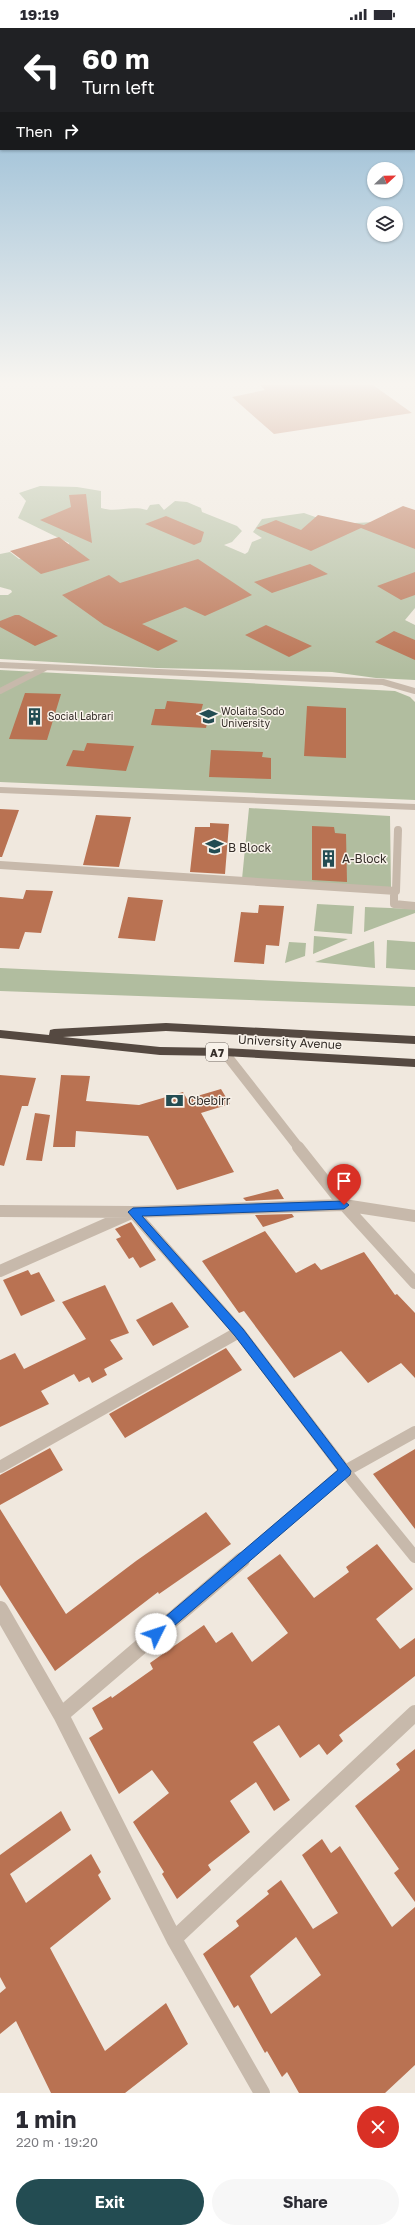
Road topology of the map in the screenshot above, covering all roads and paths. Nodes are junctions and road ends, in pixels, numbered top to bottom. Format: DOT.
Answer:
graph roads {
  1 [pos="0,665"];
  2 [pos="46,668"];
  3 [pos="0,691"];
  4 [pos="415,691"];
  5 [pos="0,790"];
  6 [pos="415,807"];
  7 [pos="398,830"];
  8 [pos="0,865"];
  9 [pos="394,891"];
  10 [pos="415,906"];
  11 [pos="0,1034"];
  12 [pos="20,1035"];
  13 [pos="415,1040"];
  14 [pos="224,1052"];
  15 [pos="415,1063"];
  16 [pos="344,1205"];
  17 [pos="0,1211"];
  18 [pos="133,1212"];
  19 [pos="415,1216"];
  20 [pos="0,1271"];
  21 [pos="415,1283"];
  22 [pos="239,1332"];
  23 [pos="415,1432"];
  24 [pos="0,1468"];
  25 [pos="346,1471"];
  26 [pos="415,1557"];
  27 [pos="0,1609"];
  28 [pos="415,1714"];
  29 [pos="61,1715"];
  30 [pos="174,1939"];
  31 [pos="262,2093"];
  1 -- 2 [label="lane"];
  2 -- 3 [label="lane"];
  2 -- 4 [label="lane"];
  5 -- 6 [label="lane"];
  7 -- 9 [label="lane"];
  8 -- 9 [label="lane"];
  9 -- 10 [label="lane"];
  11 -- 12 [label="highway, University Avenue / A7"];
  12 -- 13 [label="highway, University Avenue / A7"];
  12 -- 14 [label="highway, University Avenue / A7"];
  14 -- 15 [label="highway, University Avenue / A7"];
  14 -- 16 [label="street"];
  16 -- 18 [label="street"];
  16 -- 19 [label="street"];
  16 -- 21 [label="street"];
  17 -- 18 [label="street"];
  18 -- 20 [label="street"];
  18 -- 22 [label="street"];
  22 -- 24 [label="street"];
  22 -- 25 [label="street"];
  23 -- 25 [label="street"];
  25 -- 26 [label="street"];
  25 -- 29 [label="street"];
  27 -- 29 [label="street"];
  28 -- 30 [label="street"];
  29 -- 30 [label="street"];
  30 -- 31 [label="street"];
}
